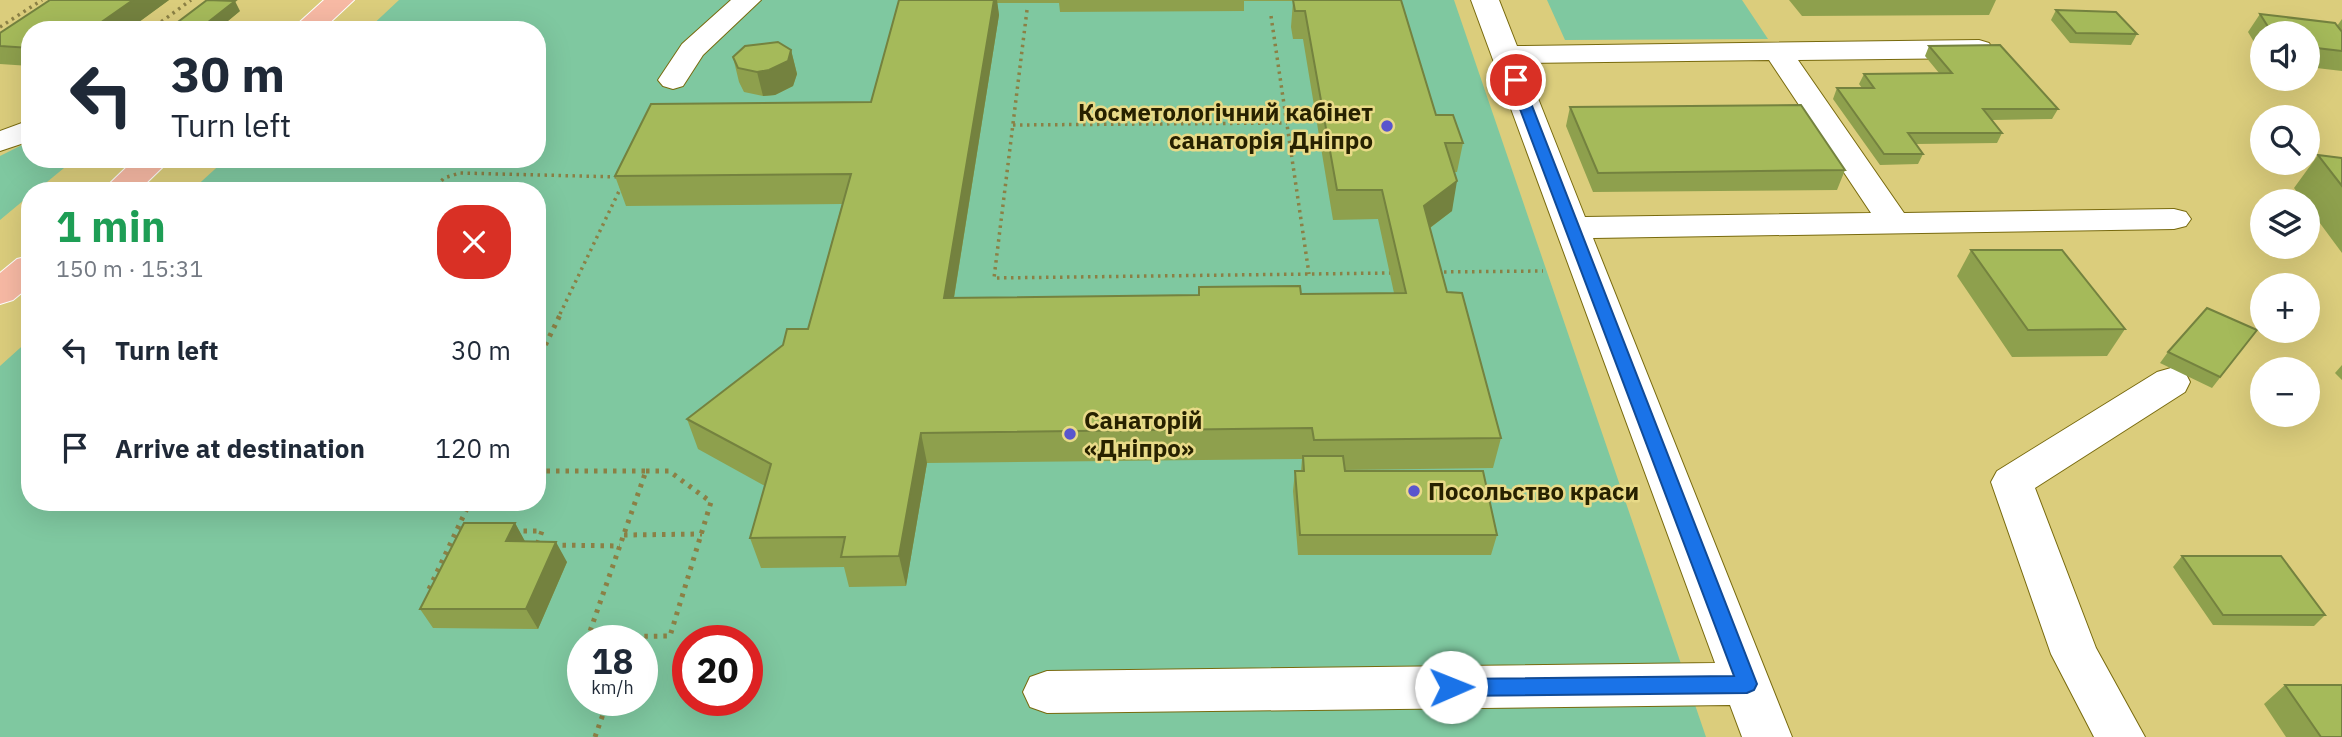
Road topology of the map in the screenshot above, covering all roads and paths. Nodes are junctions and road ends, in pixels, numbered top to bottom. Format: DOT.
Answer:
graph roads {
  1 [pos="42,0"];
  2 [pos="191,0"];
  3 [pos="340,0"];
  4 [pos="747,0"];
  5 [pos="1485,0"];
  6 [pos="1027,10"];
  7 [pos="1271,16"];
  8 [pos="162,21"];
  9 [pos="316,21"];
  10 [pos="0,27"];
  11 [pos="1979,49"];
  12 [pos="1777,51"];
  13 [pos="1506,55"];
  14 [pos="673,80"];
  15 [pos="1287,123"];
  16 [pos="1013,125"];
  17 [pos="21,133"];
  18 [pos="0,142"];
  19 [pos="145,168"];
  20 [pos="128,182"];
  21 [pos="438,182"];
  22 [pos="2174,219"];
  23 [pos="1895,223"];
  24 [pos="1573,228"];
  25 [pos="1589,271"];
  26 [pos="1429,272"];
  27 [pos="1390,273"];
  28 [pos="21,274"];
  29 [pos="1309,274"];
  30 [pos="0,292"];
  31 [pos="546,343"];
  32 [pos="2171,382"];
  33 [pos="546,471"];
  34 [pos="646,471"];
  35 [pos="466,511"];
  36 [pos="457,530"];
  37 [pos="469,530"];
  38 [pos="505,531"];
  39 [pos="702,534"];
  40 [pos="624,535"];
  41 [pos="620,546"];
  42 [pos="429,589"];
  43 [pos="592,625"];
  44 [pos="658,637"];
  45 [pos="1747,684"];
  46 [pos="1047,692"];
  47 [pos="603,716"];
  48 [pos="596,737"];
  49 [pos="1767,737"];
  50 [pos="2120,737"];
  1 -- 10 [label="path"];
  2 -- 8 [label="path"];
  3 -- 9 [label="main road"];
  4 -- 14 [label="lane"];
  5 -- 13 [label="lane"];
  6 -- 16 [label="path"];
  7 -- 15 [label="path"];
  11 -- 12 [label="lane"];
  12 -- 13 [label="lane"];
  12 -- 23 [label="lane"];
  13 -- 24 [label="lane"];
  15 -- 16 [label="path"];
  15 -- 29 [label="path"];
  16 -- 29 [label="path"];
  17 -- 18 [label="lane"];
  19 -- 20 [label="main road"];
  21 -- 31 [label="path"];
  22 -- 23 [label="lane"];
  23 -- 24 [label="lane"];
  24 -- 25 [label="lane"];
  25 -- 26 [label="path"];
  25 -- 45 [label="lane"];
  27 -- 29 [label="path"];
  28 -- 30 [label="main road"];
  32 -- 50 [label="lane"];
  33 -- 34 [label="path"];
  34 -- 39 [label="path"];
  34 -- 40 [label="path"];
  35 -- 36 [label="path"];
  36 -- 37 [label="path"];
  36 -- 42 [label="path"];
  38 -- 41 [label="path"];
  39 -- 40 [label="path"];
  39 -- 44 [label="path"];
  40 -- 41 [label="path"];
  41 -- 43 [label="path"];
  45 -- 46 [label="lane"];
  45 -- 49 [label="lane"];
  47 -- 48 [label="path"];
}
